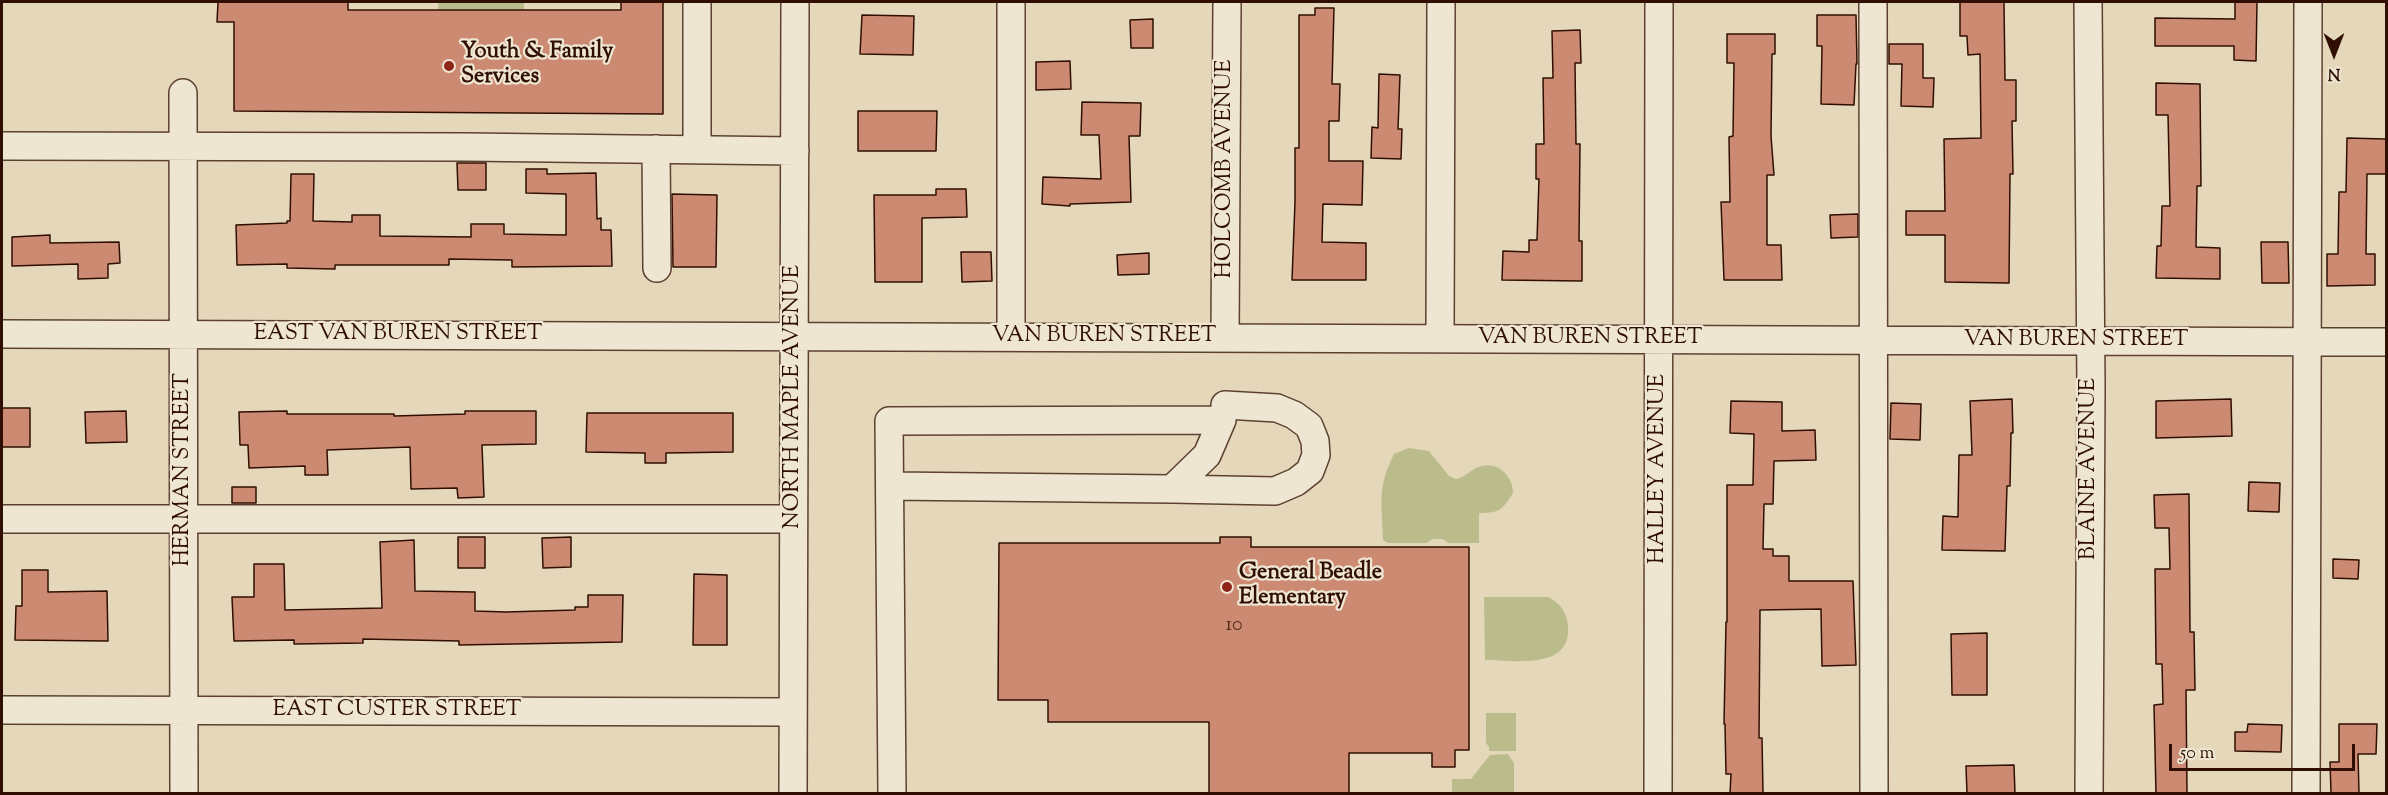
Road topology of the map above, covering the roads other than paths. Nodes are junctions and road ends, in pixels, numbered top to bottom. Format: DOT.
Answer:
graph roads {
  1 [pos="697,2"];
  2 [pos="795,2"];
  3 [pos="1011,2"];
  4 [pos="1227,2"];
  5 [pos="1442,2"];
  6 [pos="1659,2"];
  7 [pos="1873,2"];
  8 [pos="2088,2"];
  9 [pos="2308,2"];
  10 [pos="183,93"];
  11 [pos="2,146"];
  12 [pos="183,147"];
  13 [pos="656,148"];
  14 [pos="697,148"];
  15 [pos="795,151"];
  16 [pos="657,268"];
  17 [pos="2,334"];
  18 [pos="184,334"];
  19 [pos="794,337"];
  20 [pos="1011,337"];
  21 [pos="1225,337"];
  22 [pos="1440,338"];
  23 [pos="1659,340"];
  24 [pos="1872,341"];
  25 [pos="2091,341"];
  26 [pos="2307,342"];
  27 [pos="2386,342"];
  28 [pos="1223,412"];
  29 [pos="890,486"];
  30 [pos="1172,489"];
  31 [pos="2,519"];
  32 [pos="184,519"];
  33 [pos="793,519"];
  34 [pos="2,710"];
  35 [pos="184,710"];
  36 [pos="793,712"];
  37 [pos="184,794"];
  38 [pos="793,794"];
  39 [pos="892,794"];
  40 [pos="1658,794"];
  41 [pos="1874,794"];
  42 [pos="2089,794"];
  43 [pos="2306,794"];
  1 -- 14 [label="street"];
  2 -- 15 [label="street, NORTH MAPLE AVENUE"];
  3 -- 20 [label="street"];
  4 -- 21 [label="street, HOLCOMB AVENUE"];
  5 -- 22 [label="street"];
  6 -- 23 [label="street, HALLEY AVENUE"];
  7 -- 24 [label="street"];
  8 -- 25 [label="street, BLAINE AVENUE"];
  9 -- 26 [label="street"];
  10 -- 12 [label="street, HERMAN STREET"];
  11 -- 12 [label="street"];
  12 -- 13 [label="street"];
  12 -- 18 [label="street, HERMAN STREET"];
  13 -- 14 [label="street"];
  13 -- 16 [label="street"];
  14 -- 15 [label="street"];
  15 -- 19 [label="street, NORTH MAPLE AVENUE"];
  17 -- 18 [label="street, EAST VAN BUREN STREET"];
  18 -- 19 [label="street, EAST VAN BUREN STREET"];
  18 -- 32 [label="street, HERMAN STREET"];
  19 -- 20 [label="street, VAN BUREN STREET"];
  19 -- 33 [label="street, NORTH MAPLE AVENUE"];
  20 -- 21 [label="street, VAN BUREN STREET"];
  21 -- 22 [label="street, VAN BUREN STREET"];
  22 -- 23 [label="street, VAN BUREN STREET"];
  23 -- 24 [label="street, VAN BUREN STREET"];
  23 -- 40 [label="street, HALLEY AVENUE"];
  24 -- 25 [label="street, VAN BUREN STREET"];
  24 -- 41 [label="street"];
  25 -- 26 [label="street, VAN BUREN STREET"];
  25 -- 42 [label="street, BLAINE AVENUE"];
  26 -- 27 [label="street, VAN BUREN STREET"];
  26 -- 43 [label="street"];
  28 -- 29 [label="street"];
  28 -- 30 [label="street"];
  28 -- 30 [label="street"];
  29 -- 30 [label="street"];
  29 -- 39 [label="street"];
  31 -- 32 [label="street"];
  32 -- 33 [label="street"];
  32 -- 35 [label="street, HERMAN STREET"];
  33 -- 36 [label="street, NORTH MAPLE AVENUE"];
  34 -- 35 [label="street, EAST CUSTER STREET"];
  35 -- 36 [label="street, EAST CUSTER STREET"];
  35 -- 37 [label="street, HERMAN STREET"];
  36 -- 38 [label="street, NORTH MAPLE AVENUE"];
}
